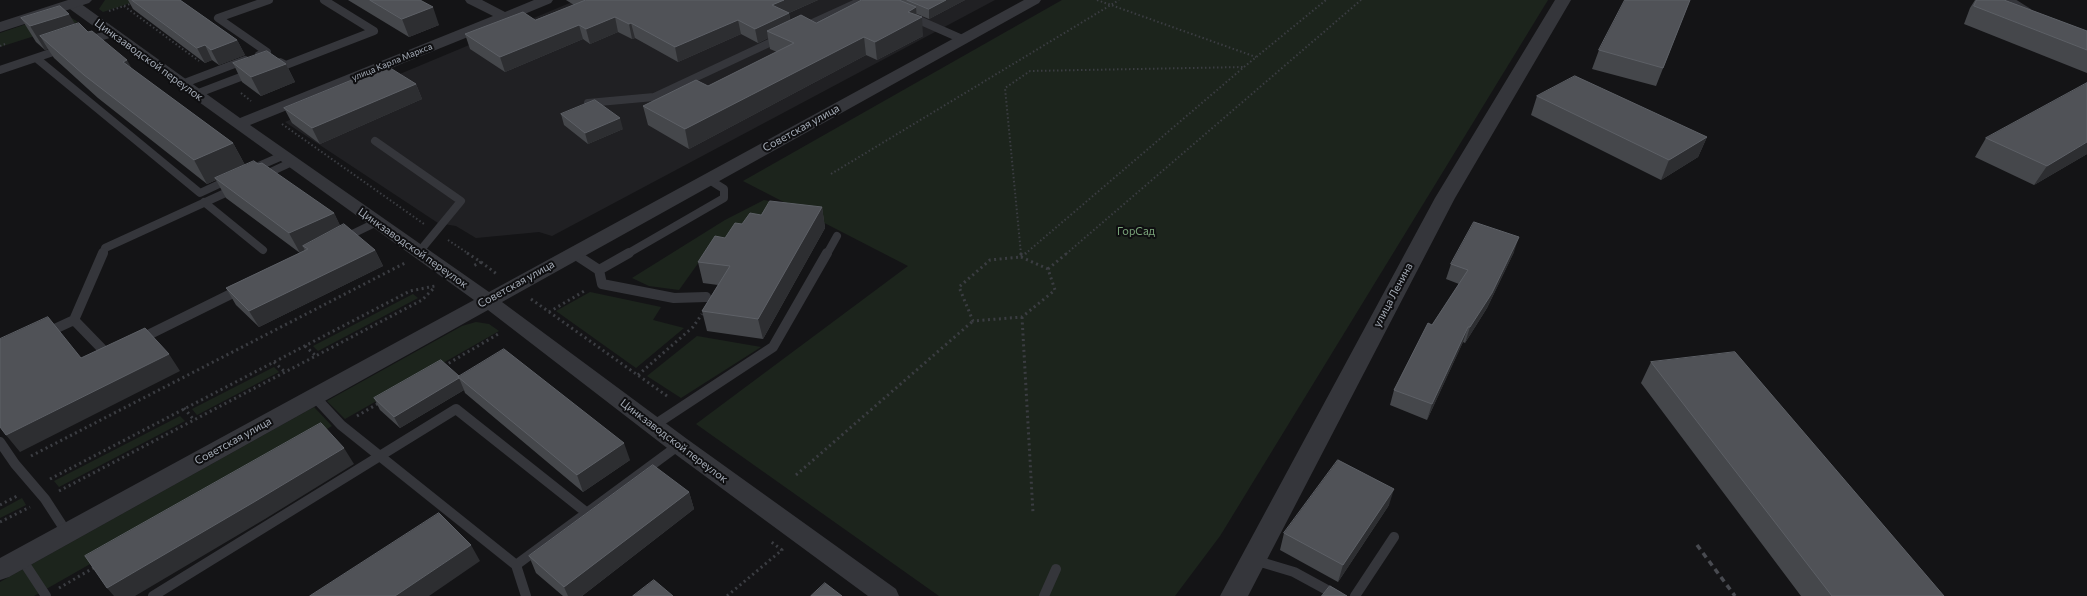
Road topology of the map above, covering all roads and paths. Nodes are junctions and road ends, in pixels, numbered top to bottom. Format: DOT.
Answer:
graph roads {
  1 [pos="269,0"];
  2 [pos="324,0"];
  3 [pos="472,0"];
  4 [pos="546,0"];
  5 [pos="863,0"];
  6 [pos="1034,0"];
  7 [pos="1097,0"];
  8 [pos="1119,0"];
  9 [pos="1326,0"];
  10 [pos="1361,0"];
  11 [pos="1563,0"];
  12 [pos="2009,0"];
  13 [pos="78,2"];
  14 [pos="1111,5"];
  15 [pos="124,6"];
  16 [pos="907,15"];
  17 [pos="2035,16"];
  18 [pos="505,17"];
  19 [pos="0,27"];
  20 [pos="798,30"];
  21 [pos="113,33"];
  22 [pos="790,33"];
  23 [pos="962,39"];
  24 [pos="1257,57"];
  25 [pos="36,58"];
  26 [pos="1244,67"];
  27 [pos="0,70"];
  28 [pos="213,72"];
  29 [pos="227,82"];
  30 [pos="189,89"];
  31 [pos="588,103"];
  32 [pos="266,113"];
  33 [pos="238,124"];
  34 [pos="375,141"];
  35 [pos="287,159"];
  36 [pos="831,174"];
  37 [pos="708,179"];
  38 [pos="204,202"];
  39 [pos="377,222"];
  40 [pos="436,232"];
  41 [pos="837,236"];
  42 [pos="332,244"];
  43 [pos="263,250"];
  44 [pos="573,253"];
  45 [pos="1021,257"];
  46 [pos="415,260"];
  47 [pos="481,262"];
  48 [pos="1048,269"];
  49 [pos="599,270"];
  50 [pos="454,276"];
  51 [pos="430,282"];
  52 [pos="248,286"];
  53 [pos="436,286"];
  54 [pos="512,286"];
  55 [pos="706,297"];
  56 [pos="487,300"];
  57 [pos="701,315"];
  58 [pos="1022,318"];
  59 [pos="74,320"];
  60 [pos="973,321"];
  61 [pos="518,323"];
  62 [pos="34,339"];
  63 [pos="129,344"];
  64 [pos="305,346"];
  65 [pos="115,351"];
  66 [pos="316,356"];
  67 [pos="274,362"];
  68 [pos="437,370"];
  69 [pos="285,372"];
  70 [pos="638,375"];
  71 [pos="314,396"];
  72 [pos="382,402"];
  73 [pos="682,407"];
  74 [pos="184,408"];
  75 [pos="194,420"];
  76 [pos="341,426"];
  77 [pos="653,426"];
  78 [pos="679,445"];
  79 [pos="2,448"];
  80 [pos="380,457"];
  81 [pos="15,464"];
  82 [pos="796,475"];
  83 [pos="35,487"];
  84 [pos="45,499"];
  85 [pos="0,505"];
  86 [pos="586,513"];
  87 [pos="1033,513"];
  88 [pos="0,522"];
  89 [pos="67,533"];
  90 [pos="1394,536"];
  91 [pos="21,558"];
  92 [pos="1253,560"];
  93 [pos="100,564"];
  94 [pos="516,565"];
  95 [pos="0,570"];
  96 [pos="1056,570"];
  97 [pos="49,594"];
  98 [pos="153,596"];
  99 [pos="526,596"];
  100 [pos="887,596"];
  101 [pos="1044,596"];
  102 [pos="1234,596"];
  103 [pos="1338,596"];
  104 [pos="1355,596"];
  1 -- 28 [label="lane"];
  2 -- 29 [label="lane"];
  3 -- 18 [label="street"];
  4 -- 18 [label="street, улица Карла Маркса"];
  5 -- 20 [label="lane"];
  6 -- 23 [label="street, Советская улица"];
  7 -- 14 [label="path"];
  8 -- 14 [label="path"];
  9 -- 24 [label="path"];
  10 -- 48 [label="path"];
  11 -- 92 [label="street, улица Ленина"];
  12 -- 17 [label="lane"];
  13 -- 19 [label="street"];
  13 -- 21 [label="street, Цинкзаводской переулок"];
  14 -- 24 [label="path"];
  14 -- 36 [label="path"];
  15 -- 28 [label="path"];
  16 -- 23 [label="lane"];
  18 -- 32 [label="street, улица Карла Маркса"];
  21 -- 25 [label="lane"];
  21 -- 30 [label="street, Цинкзаводской переулок"];
  22 -- 31 [label="lane"];
  23 -- 37 [label="street, Советская улица"];
  24 -- 26 [label="path"];
  25 -- 27 [label="lane"];
  25 -- 35 [label="lane"];
  26 -- 45 [label="path"];
  26 -- 45 [label="path"];
  28 -- 30 [label="lane"];
  29 -- 30 [label="lane"];
  29 -- 32 [label="path"];
  30 -- 33 [label="street, Цинкзаводской переулок"];
  32 -- 33 [label="street, улица Карла Маркса"];
  32 -- 40 [label="path"];
  33 -- 35 [label="street, Цинкзаводской переулок"];
  34 -- 40 [label="lane"];
  35 -- 38 [label="lane"];
  35 -- 39 [label="street, Цинкзаводской переулок"];
  37 -- 44 [label="street, Советская улица"];
  37 -- 49 [label="lane"];
  38 -- 43 [label="lane"];
  38 -- 59 [label="lane"];
  39 -- 42 [label="lane"];
  39 -- 46 [label="street, Цинкзаводской переулок"];
  40 -- 46 [label="lane"];
  40 -- 47 [label="path"];
  41 -- 73 [label="lane"];
  44 -- 49 [label="lane"];
  44 -- 54 [label="street, Советская улица"];
  45 -- 48 [label="path"];
  45 -- 60 [label="path"];
  46 -- 50 [label="street, Цинкзаводской переулок"];
  46 -- 81 [label="path"];
  47 -- 50 [label="path"];
  47 -- 54 [label="path"];
  48 -- 58 [label="path"];
  49 -- 55 [label="lane"];
  50 -- 56 [label="street, Цинкзаводской переулок"];
  51 -- 53 [label="path"];
  52 -- 63 [label="lane"];
  53 -- 64 [label="path"];
  53 -- 66 [label="path"];
  54 -- 56 [label="street, Советская улица"];
  54 -- 70 [label="path"];
  56 -- 61 [label="street, Цинкзаводской переулок"];
  56 -- 71 [label="street, Советская улица"];
  57 -- 70 [label="path"];
  58 -- 60 [label="path"];
  58 -- 87 [label="path"];
  59 -- 62 [label="lane"];
  59 -- 65 [label="lane"];
  60 -- 82 [label="path"];
  61 -- 68 [label="path"];
  61 -- 77 [label="street, Цинкзаводской переулок"];
  64 -- 66 [label="path"];
  64 -- 67 [label="path"];
  66 -- 69 [label="path"];
  67 -- 69 [label="path"];
  67 -- 74 [label="path"];
  69 -- 75 [label="path"];
  70 -- 73 [label="path"];
  71 -- 76 [label="lane"];
  71 -- 89 [label="street, Советская улица"];
  72 -- 76 [label="path"];
  73 -- 77 [label="lane"];
  74 -- 75 [label="path"];
  74 -- 83 [label="path"];
  75 -- 84 [label="path"];
  76 -- 80 [label="lane"];
  77 -- 78 [label="street, Цинкзаводской переулок"];
  78 -- 86 [label="lane"];
  78 -- 100 [label="street, Цинкзаводской переулок"];
  79 -- 81 [label="lane"];
  80 -- 86 [label="lane"];
  80 -- 94 [label="lane"];
  80 -- 98 [label="lane"];
  81 -- 83 [label="lane"];
  83 -- 84 [label="lane"];
  83 -- 85 [label="path"];
  84 -- 88 [label="path"];
  84 -- 89 [label="lane"];
  86 -- 94 [label="lane"];
  89 -- 91 [label="street, Советская улица"];
  90 -- 104 [label="lane"];
  91 -- 95 [label="street, Советская улица"];
  91 -- 97 [label="lane"];
  92 -- 102 [label="street, улица Ленина"];
  92 -- 103 [label="lane"];
  93 -- 97 [label="path"];
  94 -- 99 [label="lane"];
  96 -- 101 [label="lane"];
}
